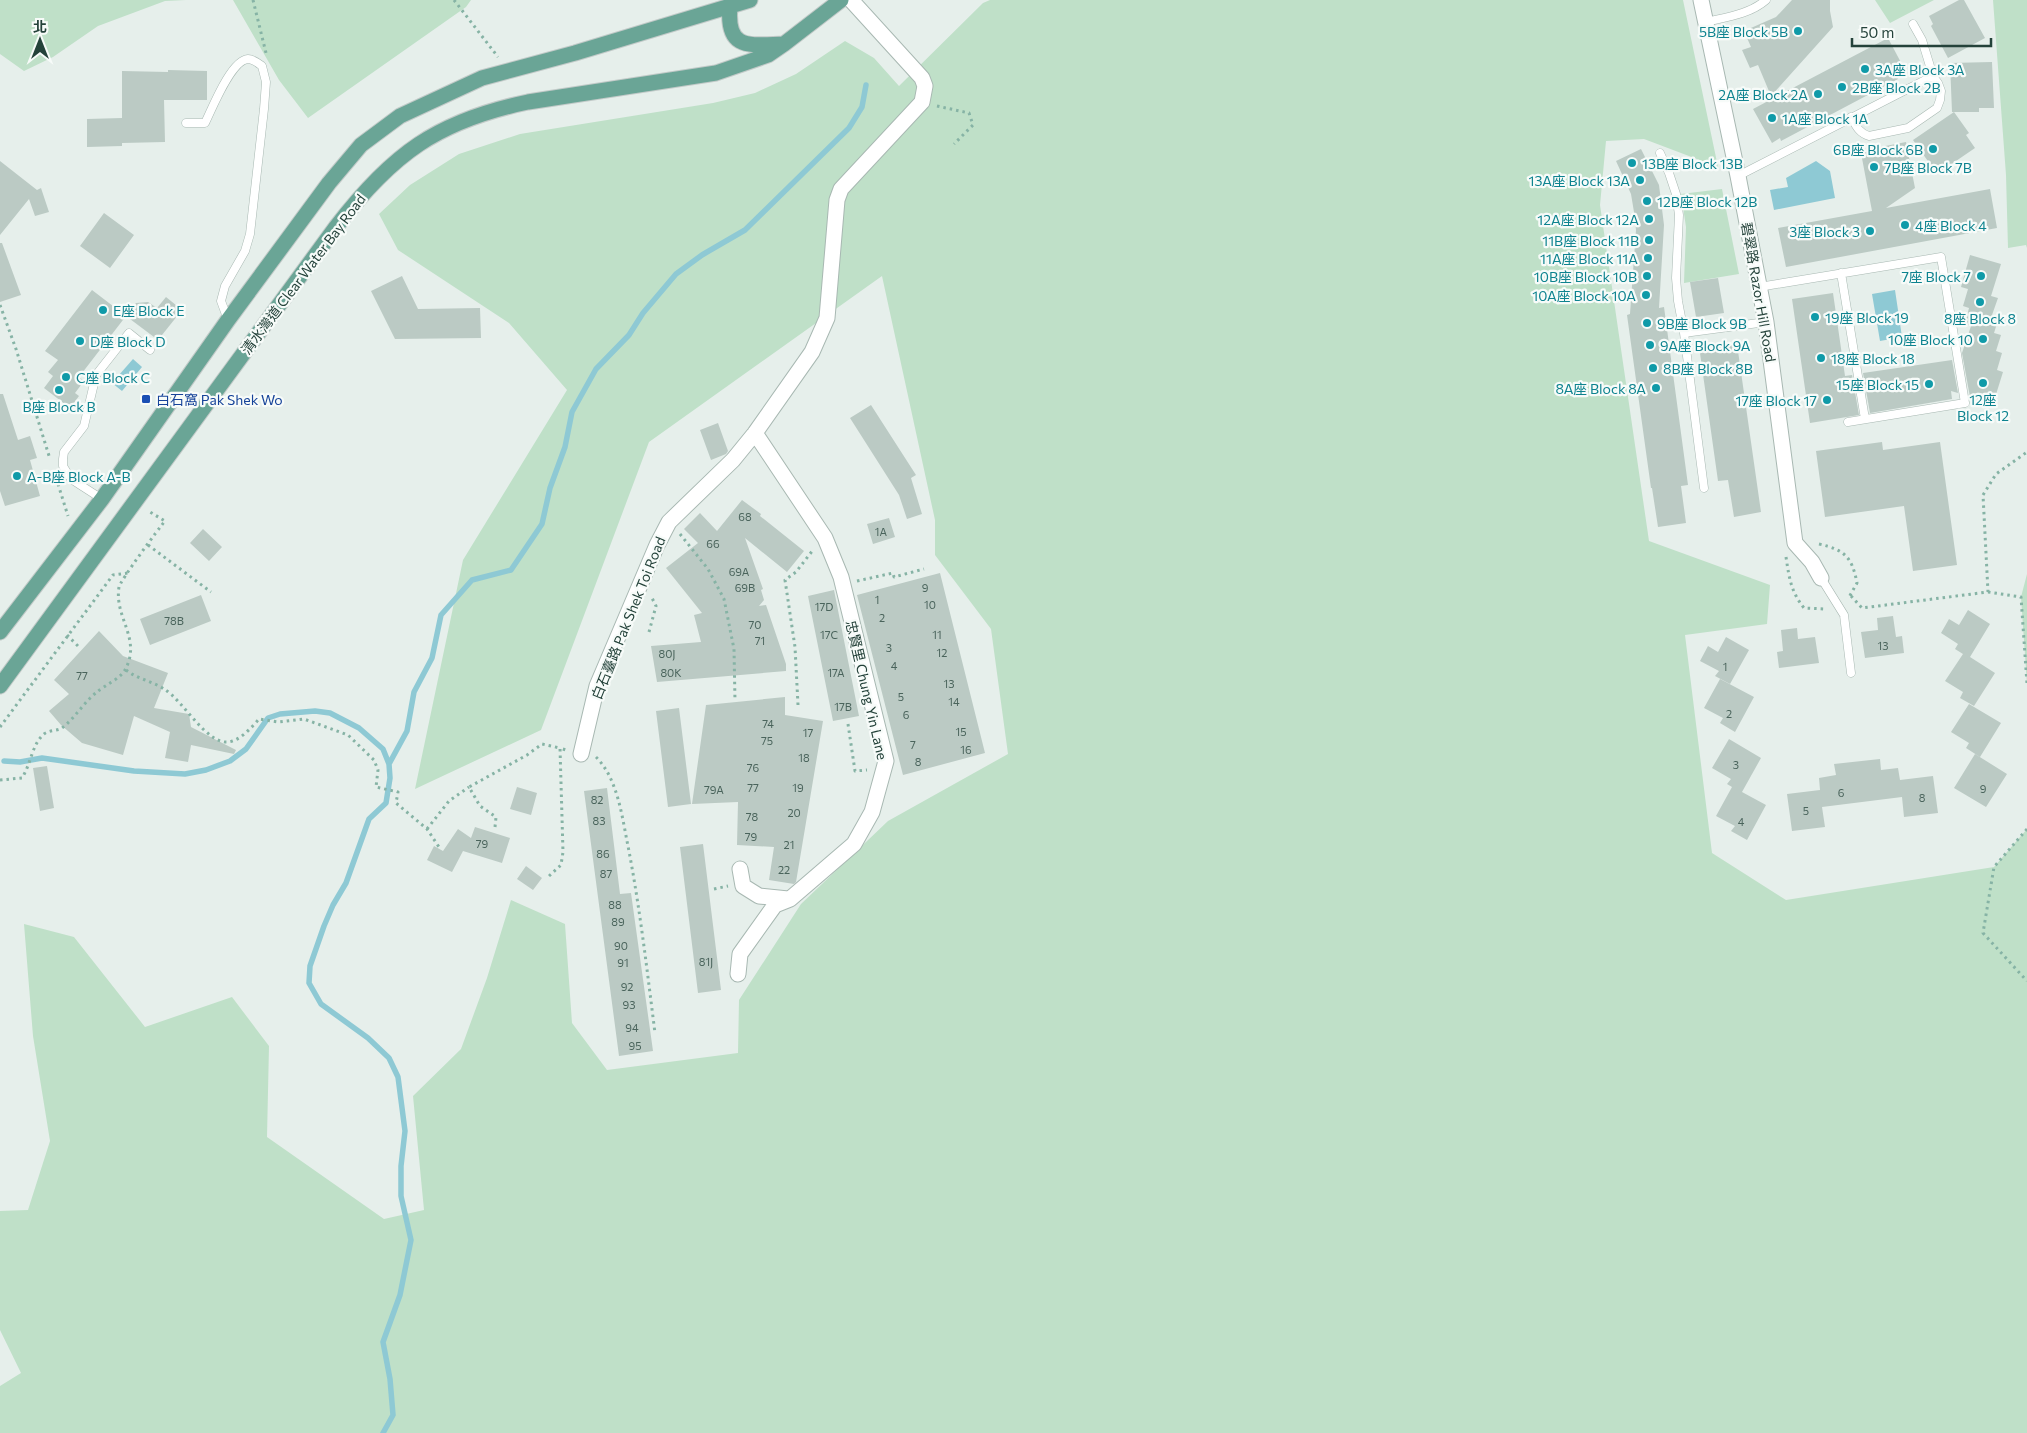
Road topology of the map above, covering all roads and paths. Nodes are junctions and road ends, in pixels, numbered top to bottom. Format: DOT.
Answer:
graph roads {
  1 [pos="253,0"];
  2 [pos="454,0"];
  3 [pos="750,0"];
  4 [pos="841,0"];
  5 [pos="851,0"];
  6 [pos="1701,0"];
  7 [pos="1766,0"];
  8 [pos="730,7"];
  9 [pos="1706,22"];
  10 [pos="1913,24"];
  11 [pos="784,44"];
  12 [pos="267,54"];
  13 [pos="498,57"];
  14 [pos="1933,76"];
  15 [pos="922,102"];
  16 [pos="1852,117"];
  17 [pos="186,123"];
  18 [pos="954,144"];
  19 [pos="1660,154"];
  20 [pos="1738,176"];
  21 [pos="1841,273"];
  22 [pos="1759,286"];
  23 [pos="0,305"];
  24 [pos="228,320"];
  25 [pos="1766,322"];
  26 [pos="1684,333"];
  27 [pos="150,350"];
  28 [pos="1865,419"];
  29 [pos="1848,422"];
  30 [pos="755,433"];
  31 [pos="2027,452"];
  32 [pos="51,463"];
  33 [pos="57,481"];
  34 [pos="1704,488"];
  35 [pos="102,499"];
  36 [pos="150,512"];
  37 [pos="68,517"];
  38 [pos="669,522"];
  39 [pos="148,545"];
  40 [pos="809,556"];
  41 [pos="924,569"];
  42 [pos="128,573"];
  43 [pos="1820,578"];
  44 [pos="842,585"];
  45 [pos="211,592"];
  46 [pos="1988,592"];
  47 [pos="1851,596"];
  48 [pos="0,632"];
  49 [pos="67,635"];
  50 [pos="78,646"];
  51 [pos="126,670"];
  52 [pos="1851,673"];
  53 [pos="2027,684"];
  54 [pos="0,686"];
  55 [pos="735,701"];
  56 [pos="798,705"];
  57 [pos="848,724"];
  58 [pos="0,727"];
  59 [pos="560,748"];
  60 [pos="582,749"];
  61 [pos="856,772"];
  62 [pos="0,780"];
  63 [pos="469,786"];
  64 [pos="495,827"];
  65 [pos="427,829"];
  66 [pos="2027,829"];
  67 [pos="439,847"];
  68 [pos="740,869"];
  69 [pos="549,876"];
  70 [pos="790,899"];
  71 [pos="738,974"];
  72 [pos="2027,981"];
  73 [pos="655,1033"];
  1 -- 12 [label="path"];
  2 -- 13 [label="path"];
  3 -- 8 [label="main road"];
  4 -- 11 [label="main road, 清水灣道 Clear Water Bay Road"];
  5 -- 15 [label="street"];
  6 -- 9 [label="street, 碧翠路 Razor Hill Road"];
  7 -- 9 [label="lane"];
  8 -- 11 [label="main road"];
  8 -- 24 [label="main road"];
  9 -- 20 [label="street, 碧翠路 Razor Hill Road"];
  10 -- 14 [label="lane"];
  11 -- 54 [label="main road, 清水灣道 Clear Water Bay Road"];
  14 -- 16 [label="lane"];
  14 -- 16 [label="lane"];
  15 -- 18 [label="path"];
  15 -- 30 [label="street, 白石臺路 Pak Shek Toi Road"];
  16 -- 20 [label="lane"];
  17 -- 24 [label="lane"];
  19 -- 26 [label="lane"];
  20 -- 22 [label="street, 碧翠路 Razor Hill Road"];
  21 -- 22 [label="lane"];
  21 -- 28 [label="lane"];
  21 -- 28 [label="lane"];
  22 -- 25 [label="street, 碧翠路 Razor Hill Road"];
  23 -- 32 [label="path"];
  24 -- 35 [label="main road"];
  25 -- 26 [label="lane"];
  25 -- 43 [label="street, 碧翠路 Razor Hill Road"];
  26 -- 34 [label="lane"];
  27 -- 35 [label="lane"];
  28 -- 29 [label="lane"];
  30 -- 38 [label="street, 白石臺路 Pak Shek Toi Road"];
  30 -- 44 [label="street, 忠賢里 Chung Yin Lane"];
  31 -- 46 [label="path"];
  33 -- 37 [label="path"];
  35 -- 48 [label="main road"];
  36 -- 39 [label="path"];
  38 -- 55 [label="path"];
  38 -- 60 [label="street, 白石臺路 Pak Shek Toi Road"];
  39 -- 42 [label="path"];
  39 -- 45 [label="path"];
  40 -- 56 [label="path"];
  41 -- 44 [label="path"];
  42 -- 49 [label="path"];
  42 -- 51 [label="path"];
  43 -- 52 [label="lane"];
  44 -- 70 [label="street, 忠賢里 Chung Yin Lane"];
  46 -- 47 [label="path"];
  46 -- 53 [label="path"];
  49 -- 50 [label="path"];
  49 -- 58 [label="path"];
  51 -- 62 [label="path"];
  51 -- 65 [label="path"];
  57 -- 61 [label="path"];
  59 -- 60 [label="path"];
  59 -- 63 [label="path"];
  59 -- 69 [label="path"];
  60 -- 73 [label="path"];
  63 -- 64 [label="path"];
  63 -- 65 [label="path"];
  65 -- 67 [label="path"];
  66 -- 72 [label="path"];
  68 -- 70 [label="street"];
  70 -- 71 [label="street, 忠賢里 Chung Yin Lane"];
}
